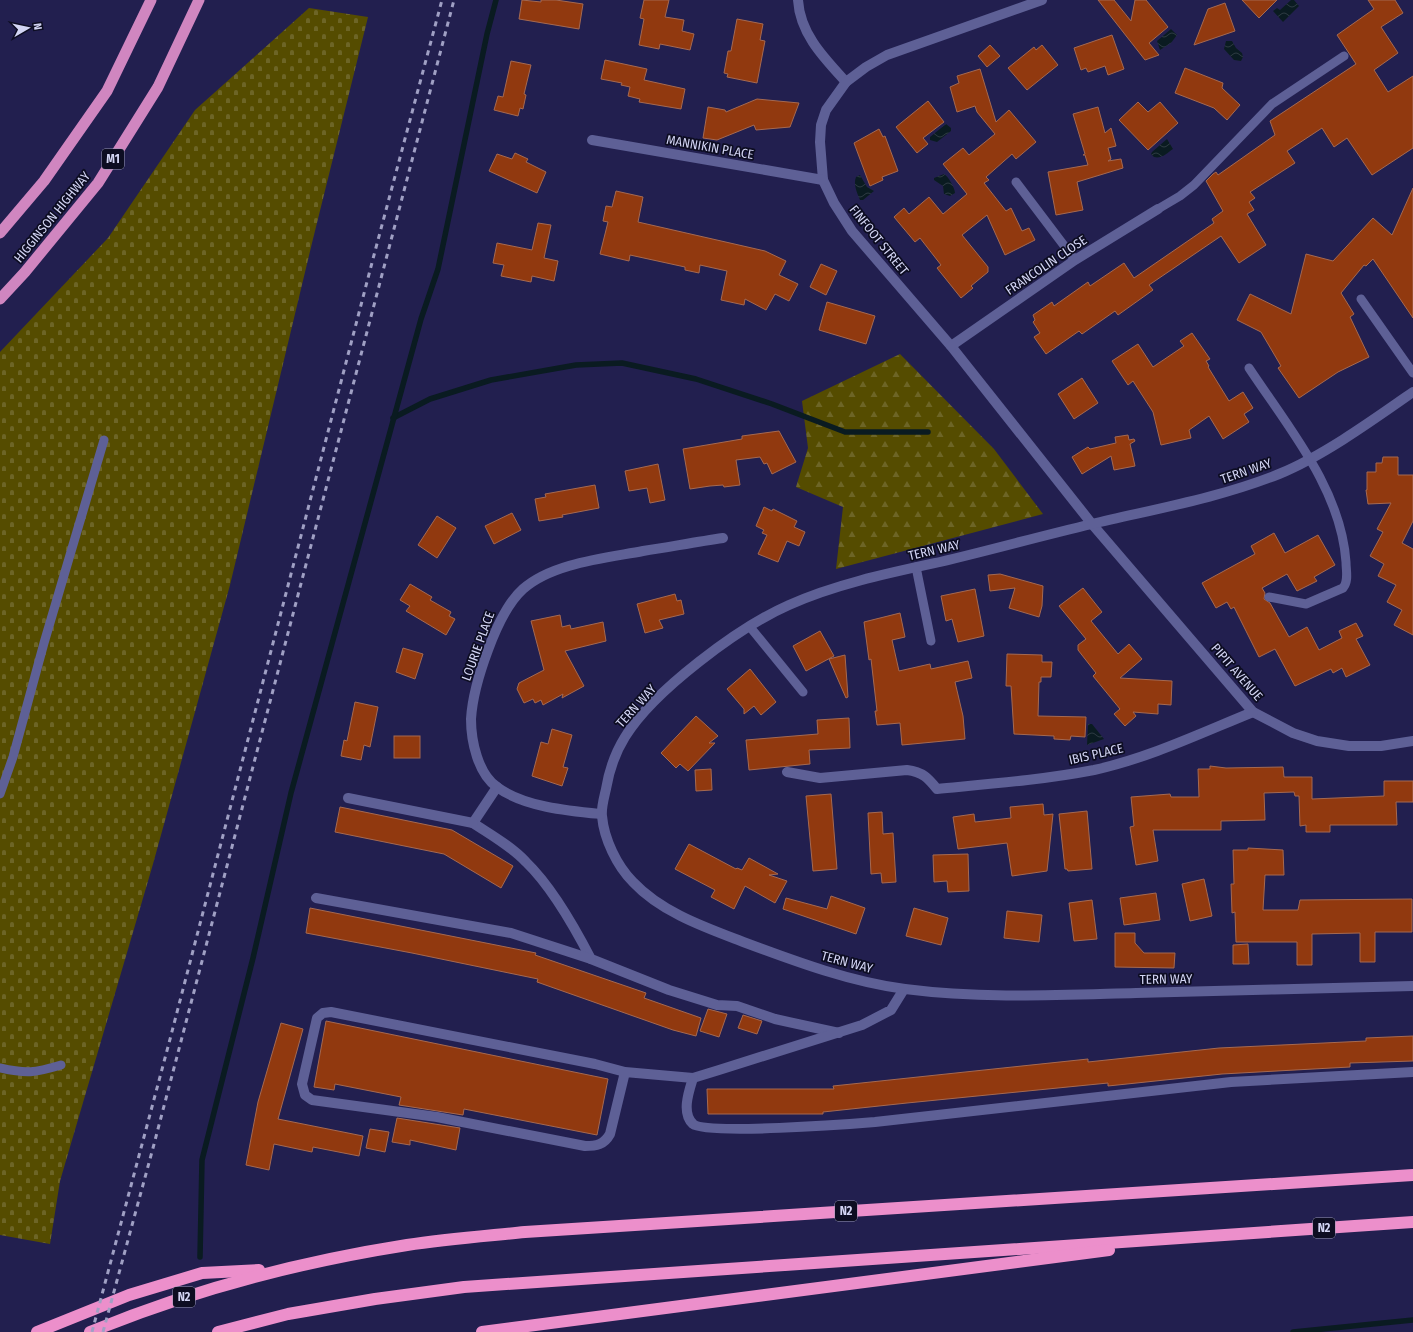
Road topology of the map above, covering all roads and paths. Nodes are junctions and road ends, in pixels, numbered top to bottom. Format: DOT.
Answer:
graph roads {
  1 [pos="151,0"];
  2 [pos="199,0"];
  3 [pos="798,0"];
  4 [pos="1042,0"];
  5 [pos="1344,56"];
  6 [pos="846,82"];
  7 [pos="592,140"];
  8 [pos="823,180"];
  9 [pos="1016,182"];
  10 [pos="1158,209"];
  11 [pos="0,233"];
  12 [pos="1075,260"];
  13 [pos="0,299"];
  14 [pos="1361,299"];
  15 [pos="951,346"];
  16 [pos="1249,368"];
  17 [pos="1413,372"];
  18 [pos="1413,392"];
  19 [pos="104,440"];
  20 [pos="1310,459"];
  21 [pos="1092,524"];
  22 [pos="723,538"];
  23 [pos="916,567"];
  24 [pos="1269,598"];
  25 [pos="750,627"];
  26 [pos="931,641"];
  27 [pos="803,692"];
  28 [pos="1253,712"];
  29 [pos="1413,741"];
  30 [pos="787,772"];
  31 [pos="497,787"];
  32 [pos="0,794"];
  33 [pos="348,798"];
  34 [pos="601,814"];
  35 [pos="474,823"];
  36 [pos="316,898"];
  37 [pos="591,959"];
  38 [pos="1413,986"];
  39 [pos="904,989"];
  40 [pos="840,1033"];
  41 [pos="61,1066"];
  42 [pos="0,1068"];
  43 [pos="624,1072"];
  44 [pos="1413,1072"];
  45 [pos="693,1078"];
  46 [pos="1413,1175"];
  47 [pos="1413,1222"];
  48 [pos="1235,1234"];
  49 [pos="281,1269"];
  50 [pos="37,1332"];
  51 [pos="90,1332"];
  52 [pos="218,1332"];
  53 [pos="482,1332"];
  1 -- 11 [label="highway"];
  2 -- 13 [label="highway, HIGGINSON HIGHWAY / M1"];
  3 -- 6 [label="street"];
  4 -- 6 [label="street, FINFOOT STREET"];
  5 -- 10 [label="lane"];
  6 -- 8 [label="street, FINFOOT STREET"];
  7 -- 8 [label="street, MANNIKIN PLACE"];
  8 -- 15 [label="street, FINFOOT STREET"];
  9 -- 12 [label="lane"];
  10 -- 12 [label="street, FRANCOLIN CLOSE"];
  12 -- 15 [label="street, FRANCOLIN CLOSE"];
  14 -- 17 [label="lane"];
  15 -- 21 [label="street, FINFOOT STREET"];
  16 -- 20 [label="lane"];
  18 -- 20 [label="street, TERN WAY"];
  19 -- 32 [label="lane"];
  20 -- 21 [label="street, TERN WAY"];
  20 -- 24 [label="lane"];
  21 -- 23 [label="street, TERN WAY"];
  21 -- 28 [label="street, PIPIT AVENUE"];
  22 -- 31 [label="street, LOURIE PLACE"];
  23 -- 25 [label="street, TERN WAY"];
  23 -- 26 [label="lane"];
  25 -- 27 [label="lane"];
  25 -- 34 [label="street, TERN WAY"];
  28 -- 29 [label="street, PIPIT AVENUE"];
  28 -- 30 [label="street, IBIS PLACE"];
  31 -- 34 [label="street, LOURIE PLACE"];
  31 -- 35 [label="street"];
  33 -- 35 [label="street"];
  34 -- 39 [label="street, TERN WAY"];
  35 -- 37 [label="street"];
  36 -- 37 [label="street"];
  37 -- 40 [label="street"];
  38 -- 39 [label="street, TERN WAY"];
  39 -- 40 [label="street"];
  40 -- 45 [label="street"];
  41 -- 42 [label="lane"];
  43 -- 43 [label="street"];
  43 -- 45 [label="street"];
  44 -- 45 [label="street"];
  46 -- 49 [label="highway, N2"];
  47 -- 48 [label="highway, N2"];
  48 -- 52 [label="highway, N2"];
  48 -- 53 [label="highway"];
  49 -- 50 [label="highway"];
  49 -- 51 [label="highway, N2"];
}
